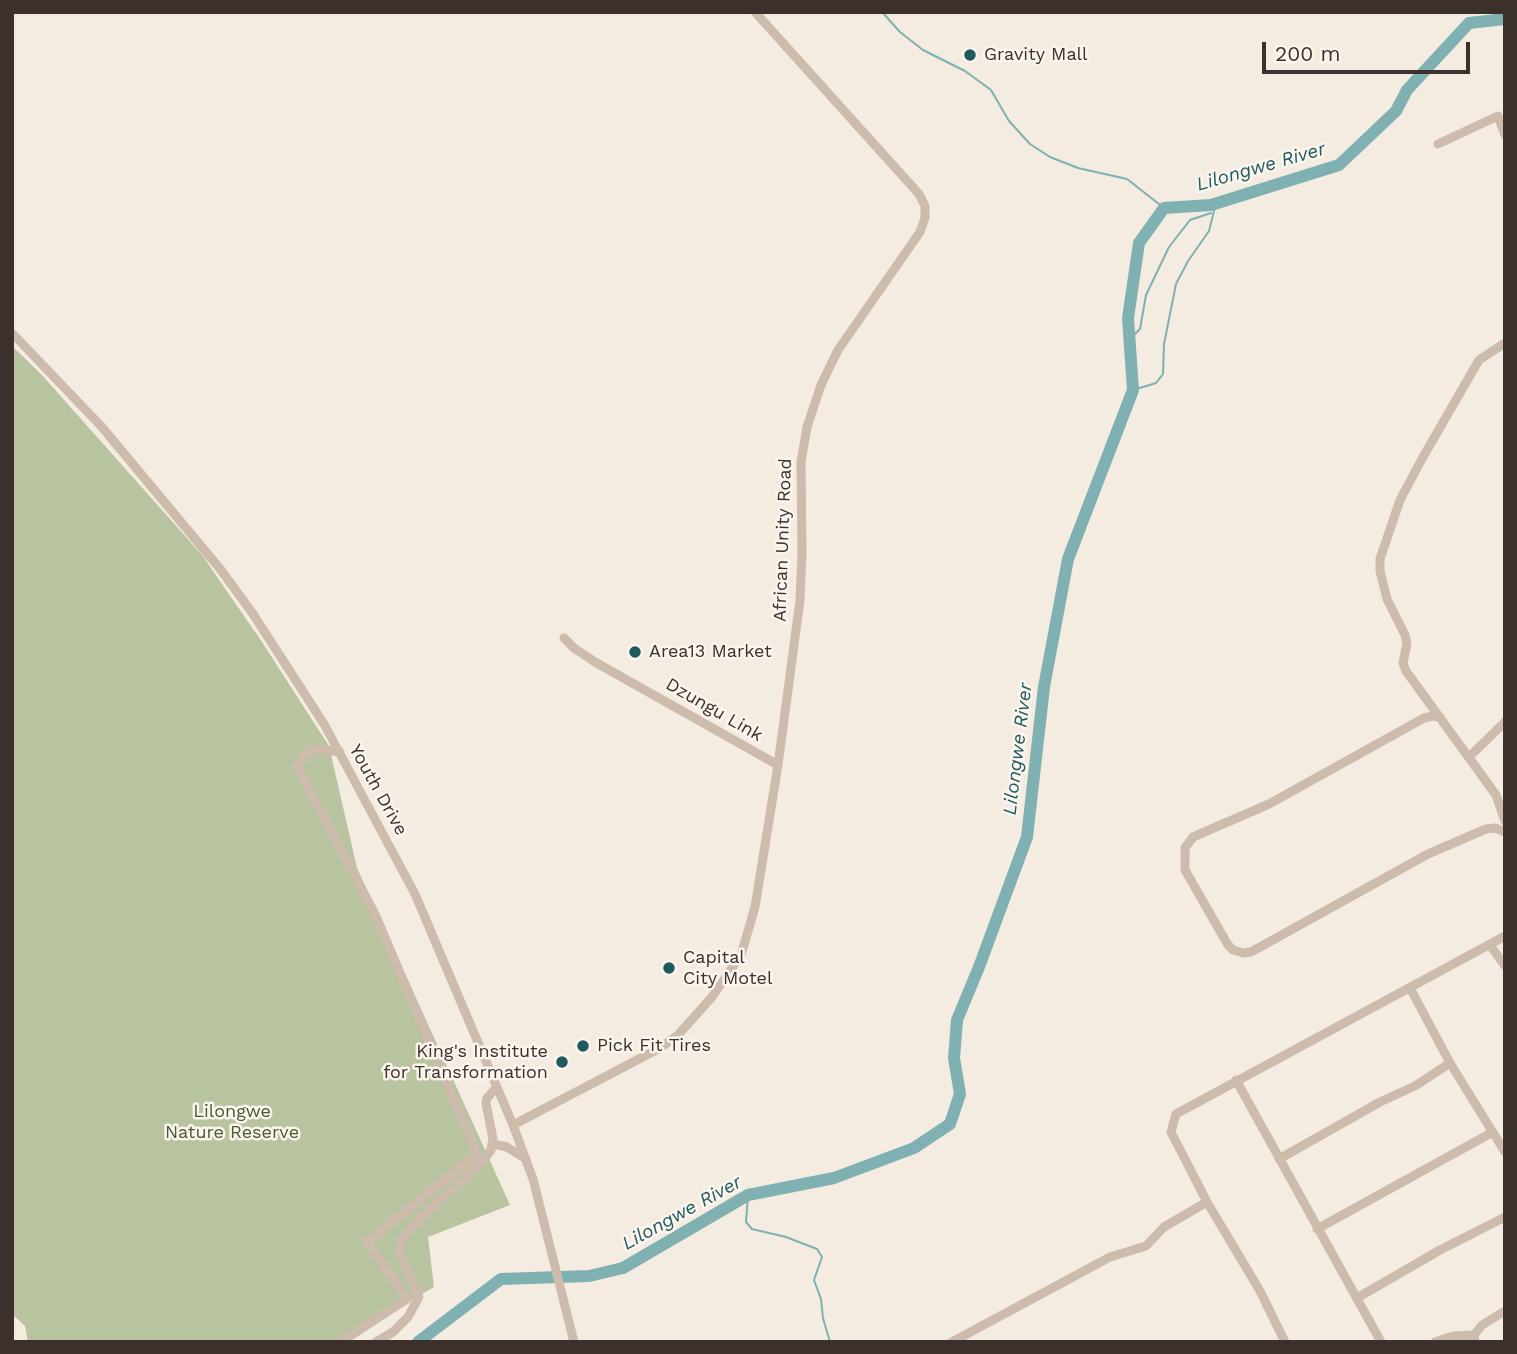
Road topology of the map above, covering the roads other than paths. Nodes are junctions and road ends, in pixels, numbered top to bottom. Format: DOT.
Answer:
graph roads {
  1 [pos="755,12"];
  2 [pos="1505,135"];
  3 [pos="1438,144"];
  4 [pos="12,332"];
  5 [pos="1505,343"];
  6 [pos="564,638"];
  7 [pos="1441,718"];
  8 [pos="1505,722"];
  9 [pos="340,752"];
  10 [pos="1469,757"];
  11 [pos="778,765"];
  12 [pos="1505,821"];
  13 [pos="1505,832"];
  14 [pos="1505,936"];
  15 [pos="1490,945"];
  16 [pos="1505,966"];
  17 [pos="1410,988"];
  18 [pos="1450,1063"];
  19 [pos="1236,1080"];
  20 [pos="497,1087"];
  21 [pos="513,1125"];
  22 [pos="1493,1132"];
  23 [pos="493,1144"];
  24 [pos="1505,1152"];
  25 [pos="1279,1159"];
  26 [pos="526,1160"];
  27 [pos="1207,1202"];
  28 [pos="1505,1217"];
  29 [pos="1317,1229"];
  30 [pos="1357,1298"];
  31 [pos="1505,1311"];
  32 [pos="1474,1338"];
  33 [pos="341,1342"];
  34 [pos="376,1342"];
  35 [pos="575,1342"];
  36 [pos="953,1342"];
  37 [pos="1286,1342"];
  38 [pos="1381,1342"];
  39 [pos="1435,1342"];
  1 -- 11 [label="street, African Unity Road"];
  2 -- 3 [label="street"];
  4 -- 9 [label="street, Youth Drive"];
  5 -- 7 [label="street"];
  6 -- 11 [label="street, Dzungu Link"];
  7 -- 10 [label="street"];
  7 -- 13 [label="street"];
  8 -- 10 [label="street"];
  9 -- 20 [label="street, Youth Drive"];
  9 -- 33 [label="street"];
  10 -- 12 [label="street"];
  11 -- 21 [label="street, African Unity Road"];
  14 -- 15 [label="street"];
  15 -- 16 [label="street"];
  15 -- 17 [label="street"];
  17 -- 18 [label="street"];
  17 -- 19 [label="street"];
  18 -- 22 [label="street"];
  18 -- 25 [label="street"];
  19 -- 25 [label="street"];
  19 -- 27 [label="street"];
  20 -- 21 [label="street, Youth Drive"];
  20 -- 23 [label="street"];
  21 -- 26 [label="street, Youth Drive"];
  22 -- 24 [label="street"];
  22 -- 29 [label="street"];
  23 -- 26 [label="street"];
  23 -- 34 [label="street"];
  25 -- 29 [label="street"];
  26 -- 35 [label="street, Youth Drive"];
  27 -- 36 [label="street"];
  27 -- 37 [label="street"];
  28 -- 30 [label="street"];
  29 -- 30 [label="street"];
  30 -- 38 [label="street"];
  31 -- 32 [label="street"];
  32 -- 39 [label="street"];
}
